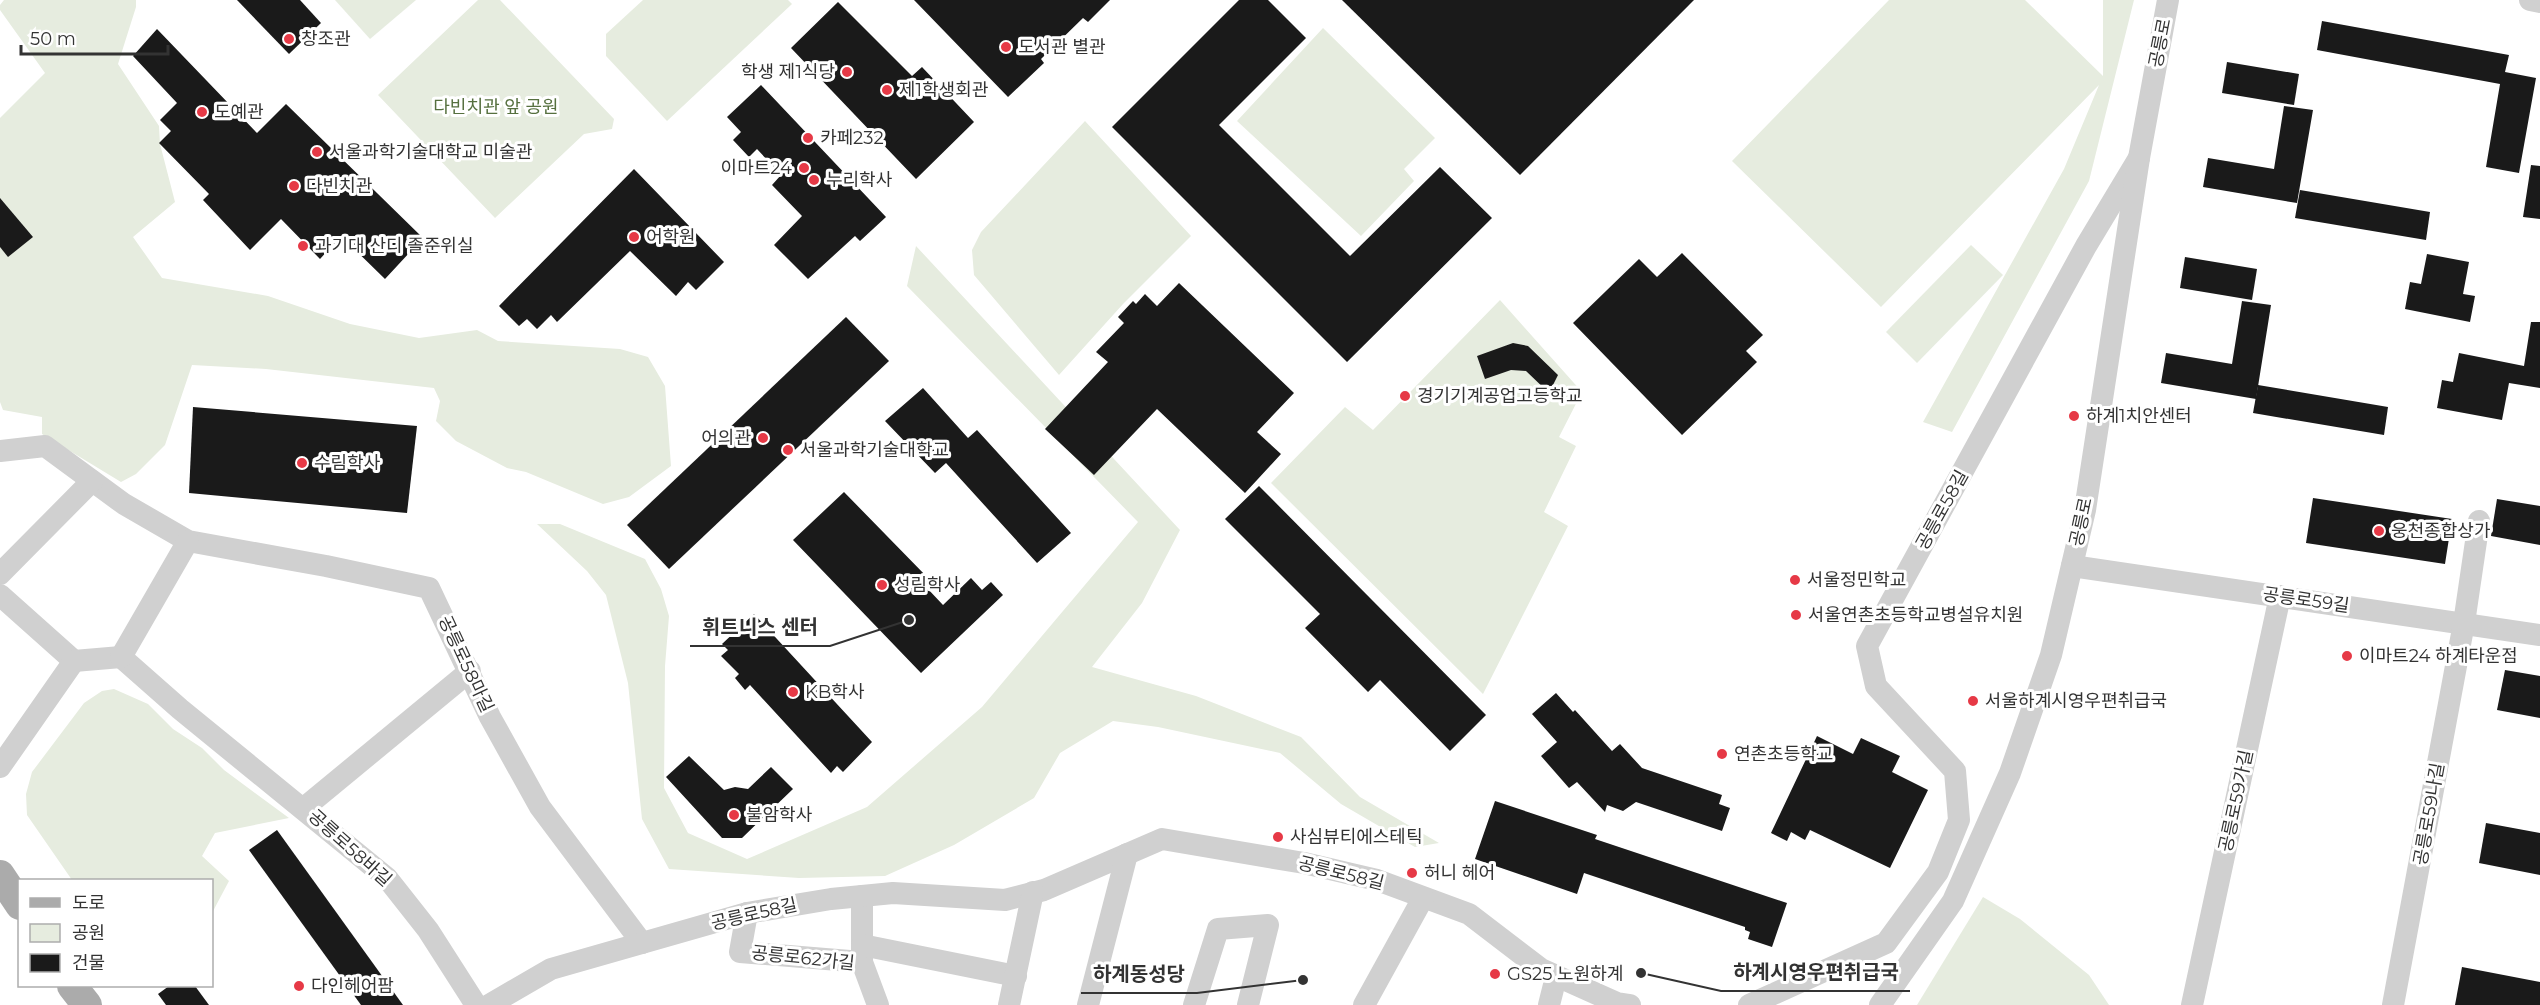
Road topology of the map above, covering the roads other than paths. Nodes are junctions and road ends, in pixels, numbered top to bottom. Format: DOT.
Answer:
graph roads {
  1 [pos="2168,0"];
  2 [pos="2530,0"];
  3 [pos="2540,2"];
  4 [pos="2139,158"];
  5 [pos="0,451"];
  6 [pos="92,481"];
  7 [pos="2479,521"];
  8 [pos="188,541"];
  9 [pos="2072,566"];
  10 [pos="0,574"];
  11 [pos="0,595"];
  12 [pos="2280,596"];
  13 [pos="2464,623"];
  14 [pos="2540,635"];
  15 [pos="121,657"];
  16 [pos="74,661"];
  17 [pos="470,671"];
  18 [pos="0,767"];
  19 [pos="304,808"];
  20 [pos="1127,854"];
  21 [pos="0,875"];
  22 [pos="1033,892"];
  23 [pos="862,896"];
  24 [pos="1423,898"];
  25 [pos="18,902"];
  26 [pos="747,913"];
  27 [pos="642,943"];
  28 [pos="862,953"];
  29 [pos="1016,976"];
  30 [pos="1556,977"];
  31 [pos="73,987"];
  32 [pos="1884,1003"];
  33 [pos="87,1005"];
  34 [pos="476,1005"];
  35 [pos="489,1005"];
  36 [pos="878,1005"];
  37 [pos="1010,1005"];
  38 [pos="1088,1005"];
  39 [pos="1194,1005"];
  40 [pos="1248,1005"];
  41 [pos="1364,1005"];
  42 [pos="1549,1005"];
  43 [pos="1630,1005"];
  44 [pos="1749,1005"];
  45 [pos="2192,1005"];
  46 [pos="2393,1005"];
  1 -- 4 [label="street, 공릉로"];
  2 -- 3 [label="street"];
  4 -- 9 [label="street, 공릉로"];
  4 -- 44 [label="street, 공릉로58길"];
  5 -- 6 [label="street, 공릉로58마길"];
  6 -- 8 [label="street, 공릉로58마길"];
  6 -- 10 [label="street"];
  7 -- 13 [label="street, 공릉로59나길"];
  8 -- 15 [label="street"];
  8 -- 17 [label="street, 공릉로58마길"];
  9 -- 12 [label="street, 공릉로59길"];
  9 -- 32 [label="street, 공릉로"];
  11 -- 16 [label="street"];
  12 -- 13 [label="street, 공릉로59길"];
  12 -- 45 [label="street, 공릉로59가길"];
  13 -- 14 [label="street, 공릉로59길"];
  13 -- 46 [label="street, 공릉로59나길"];
  15 -- 16 [label="street"];
  15 -- 19 [label="street"];
  16 -- 18 [label="street"];
  17 -- 19 [label="street, 공릉로58바길"];
  17 -- 27 [label="street, 공릉로58마길"];
  19 -- 34 [label="street, 공릉로58바길"];
  20 -- 22 [label="street, 공릉로58길"];
  20 -- 24 [label="street, 공릉로58길"];
  20 -- 38 [label="street"];
  21 -- 25 [label="main road"];
  22 -- 23 [label="street, 공릉로58길"];
  22 -- 29 [label="street"];
  23 -- 26 [label="street, 공릉로58길"];
  23 -- 28 [label="street"];
  24 -- 30 [label="street, 공릉로58길"];
  24 -- 41 [label="street"];
  26 -- 27 [label="street, 공릉로58길"];
  26 -- 28 [label="street, 공릉로62가길"];
  27 -- 35 [label="street, 공릉로58길"];
  28 -- 29 [label="street"];
  28 -- 36 [label="street, 공릉로62가길"];
  29 -- 37 [label="street"];
  30 -- 42 [label="street"];
  30 -- 43 [label="street, 공릉로58길"];
  31 -- 33 [label="main road"];
  39 -- 40 [label="street"];
}
